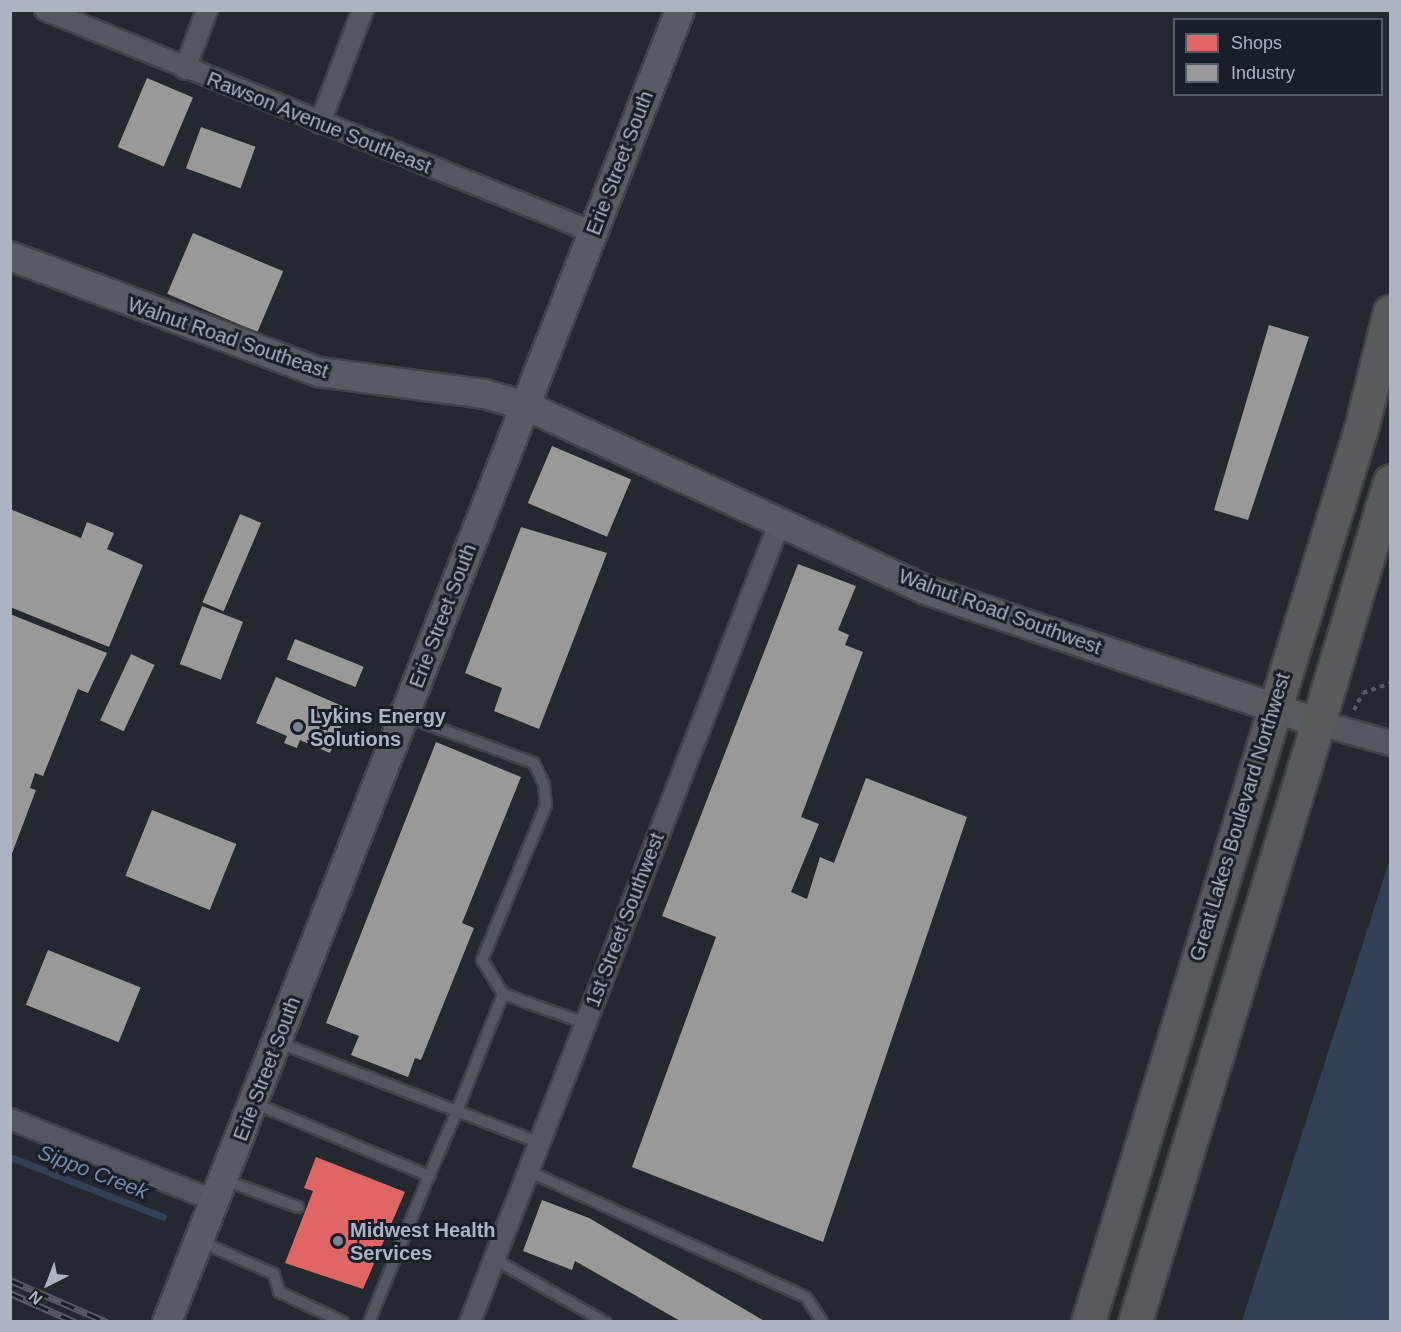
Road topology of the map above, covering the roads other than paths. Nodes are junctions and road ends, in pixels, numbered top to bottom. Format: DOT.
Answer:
graph roads {
  1 [pos="45,10"];
  2 [pos="207,10"];
  3 [pos="363,10"];
  4 [pos="680,10"];
  5 [pos="185,69"];
  6 [pos="320,123"];
  7 [pos="593,232"];
  8 [pos="10,256"];
  9 [pos="1390,312"];
  10 [pos="524,405"];
  11 [pos="1390,482"];
  12 [pos="781,519"];
  13 [pos="1275,708"];
  14 [pos="405,716"];
  15 [pos="1318,723"];
  16 [pos="1387,742"];
  17 [pos="503,994"];
  18 [pos="585,1023"];
  19 [pos="277,1042"];
  20 [pos="253,1103"];
  21 [pos="457,1111"];
  22 [pos="10,1119"];
  23 [pos="540,1143"];
  24 [pos="528,1171"];
  25 [pos="429,1176"];
  26 [pos="219,1190"];
  27 [pos="298,1207"];
  28 [pos="199,1241"];
  29 [pos="494,1259"];
  30 [pos="167,1322"];
  31 [pos="343,1322"];
  32 [pos="369,1322"];
  33 [pos="470,1322"];
  34 [pos="605,1322"];
  35 [pos="822,1322"];
  36 [pos="1088,1322"];
  37 [pos="1136,1322"];
  1 -- 5 [label="street, Rawson Avenue Southeast"];
  2 -- 5 [label="street"];
  3 -- 6 [label="street"];
  4 -- 7 [label="main road, Erie Street South"];
  5 -- 6 [label="street, Rawson Avenue Southeast"];
  6 -- 7 [label="street, Rawson Avenue Southeast"];
  7 -- 10 [label="main road, Erie Street South"];
  8 -- 10 [label="main road, Walnut Road Southeast"];
  9 -- 13 [label="highway, Great Lakes Boulevard Northwest"];
  10 -- 12 [label="main road, Walnut Road Southwest"];
  10 -- 14 [label="main road, Erie Street South"];
  11 -- 15 [label="highway"];
  12 -- 13 [label="main road, Walnut Road Southwest"];
  12 -- 18 [label="street, 1st Street Southwest"];
  13 -- 15 [label="main road, Walnut Road Southwest"];
  13 -- 36 [label="highway, Great Lakes Boulevard Northwest"];
  14 -- 17 [label="lane"];
  14 -- 19 [label="main road, Erie Street South"];
  15 -- 16 [label="street, Walnut Road Southwest"];
  15 -- 37 [label="highway"];
  17 -- 18 [label="lane"];
  17 -- 21 [label="lane"];
  18 -- 23 [label="street, 1st Street Southwest"];
  19 -- 20 [label="main road, Erie Street South"];
  19 -- 21 [label="lane"];
  20 -- 25 [label="lane"];
  20 -- 26 [label="main road, Erie Street South"];
  21 -- 23 [label="lane"];
  21 -- 25 [label="lane"];
  22 -- 26 [label="street"];
  23 -- 24 [label="street, 1st Street Southwest"];
  24 -- 29 [label="street, 1st Street Southwest"];
  24 -- 35 [label="lane"];
  25 -- 32 [label="lane"];
  26 -- 27 [label="lane"];
  26 -- 28 [label="main road, Erie Street South"];
  28 -- 30 [label="main road, Erie Street South"];
  28 -- 31 [label="lane"];
  29 -- 33 [label="street, 1st Street Southwest"];
  29 -- 34 [label="lane"];
}
